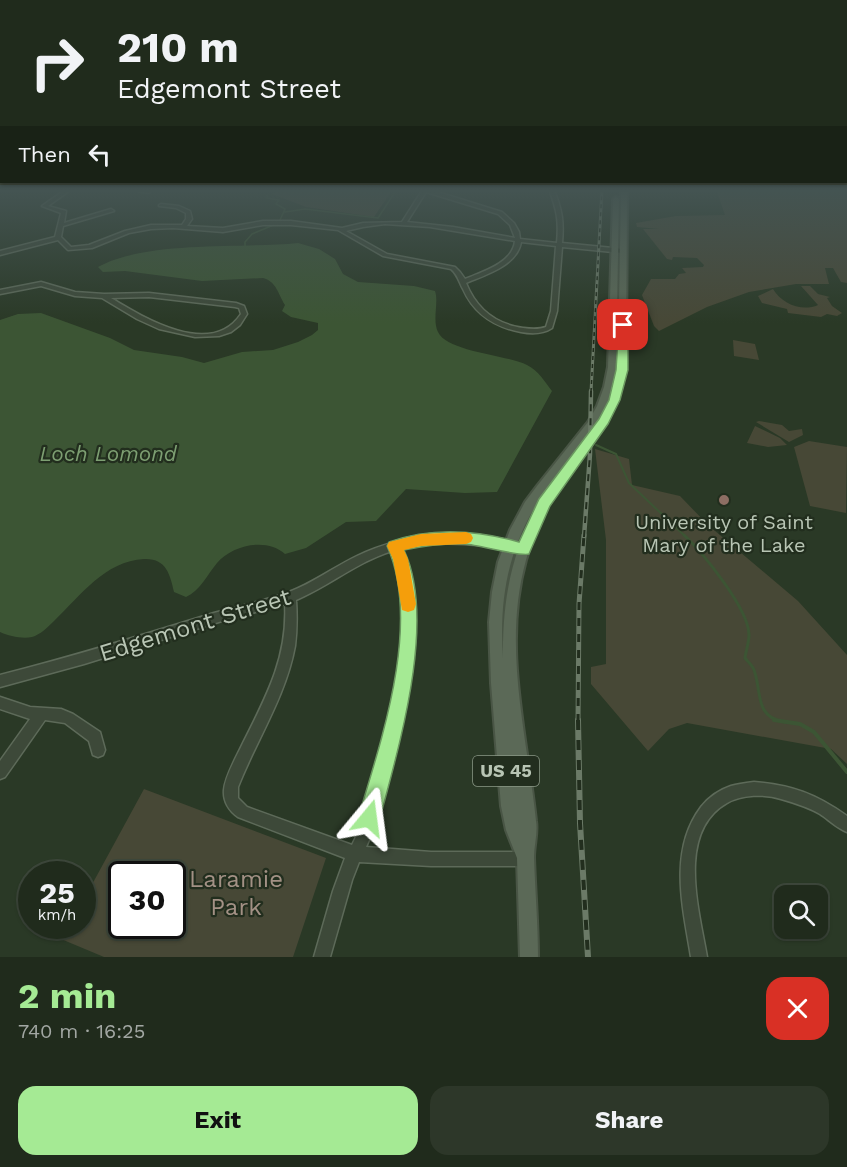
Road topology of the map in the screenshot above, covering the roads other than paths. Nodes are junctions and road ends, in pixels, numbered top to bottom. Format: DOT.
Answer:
graph roads {
  1 [pos="59,234"];
  2 [pos="123,234"];
  3 [pos="348,234"];
  4 [pos="472,234"];
  5 [pos="516,234"];
  6 [pos="559,234"];
  7 [pos="618,234"];
  8 [pos="620,234"];
  9 [pos="58,238"];
  10 [pos="518,240"];
  11 [pos="558,244"];
  12 [pos="619,251"];
  13 [pos="0,254"];
  14 [pos="463,282"];
  15 [pos="1,290"];
  16 [pos="104,296"];
  17 [pos="395,546"];
  18 [pos="516,547"];
  19 [pos="291,597"];
  20 [pos="0,681"];
  21 [pos="0,703"];
  22 [pos="42,714"];
  23 [pos="98,750"];
  24 [pos="0,772"];
  25 [pos="847,825"];
  26 [pos="355,854"];
  27 [pos="526,859"];
  28 [pos="322,957"];
  29 [pos="529,957"];
  30 [pos="699,957"];
  1 -- 9 [label="street"];
  2 -- 9 [label="street"];
  3 -- 14 [label="street"];
  4 -- 10 [label="street"];
  5 -- 10 [label="street"];
  6 -- 11 [label="street"];
  7 -- 12 [label="main road, US 45"];
  8 -- 12 [label="main road, US 45"];
  9 -- 13 [label="street"];
  10 -- 11 [label="street"];
  10 -- 14 [label="street"];
  11 -- 12 [label="street"];
  11 -- 14 [label="street"];
  12 -- 18 [label="main road, US 45"];
  12 -- 18 [label="main road, US 45"];
  15 -- 16 [label="street"];
  16 -- 16 [label="street"];
  17 -- 18 [label="street, Edgemont Street"];
  17 -- 19 [label="street, Edgemont Street"];
  17 -- 26 [label="street"];
  18 -- 27 [label="main road, US 45"];
  19 -- 20 [label="street, Edgemont Street"];
  19 -- 26 [label="street"];
  21 -- 22 [label="street"];
  22 -- 23 [label="street"];
  22 -- 24 [label="street"];
  25 -- 30 [label="street"];
  26 -- 27 [label="street"];
  26 -- 28 [label="street"];
  27 -- 29 [label="main road, US 45"];
}
